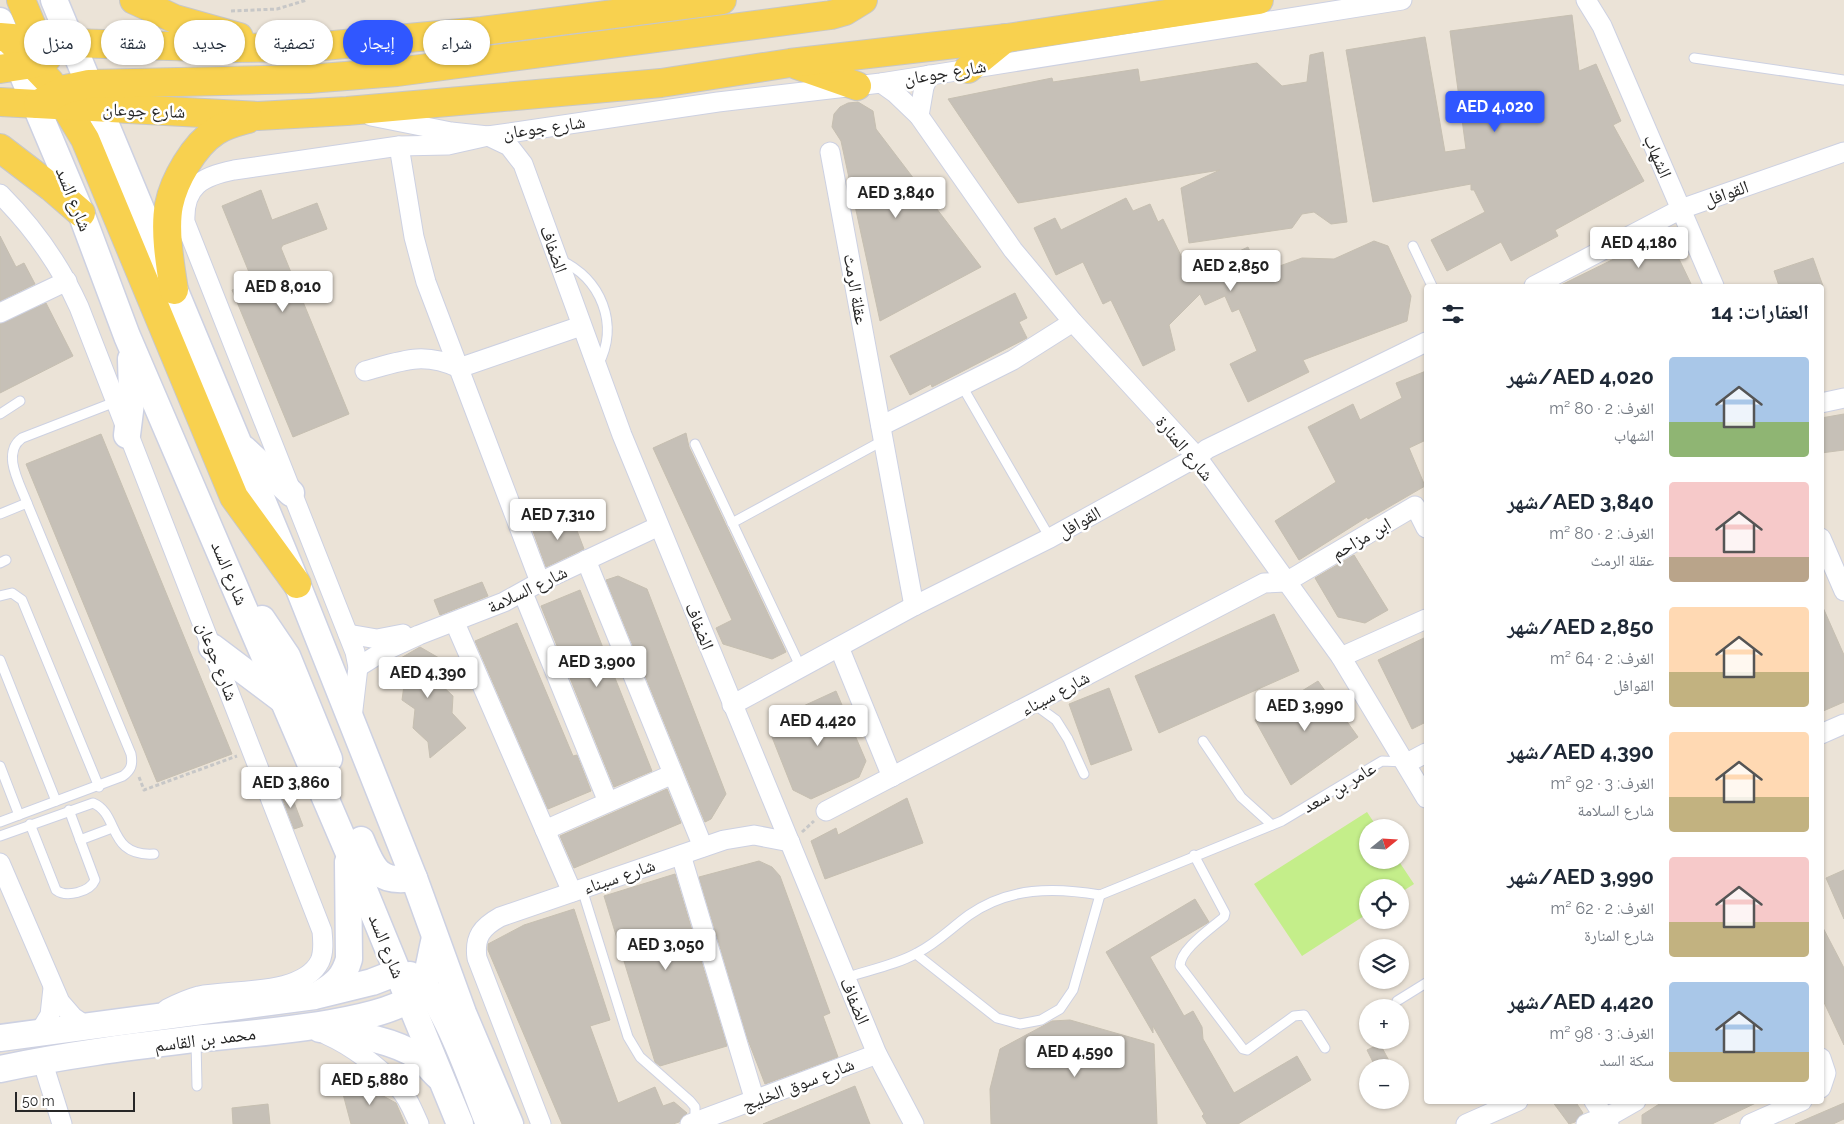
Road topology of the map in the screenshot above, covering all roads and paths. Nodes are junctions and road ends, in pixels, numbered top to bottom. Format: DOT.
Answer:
graph roads {
  1 [pos="21,0"];
  2 [pos="54,0"];
  3 [pos="134,0"];
  4 [pos="307,0"];
  5 [pos="722,0"];
  6 [pos="863,0"];
  7 [pos="1260,0"];
  8 [pos="1402,0"];
  9 [pos="1586,0"];
  10 [pos="1602,0"];
  11 [pos="625,6"];
  12 [pos="222,10"];
  13 [pos="62,20"];
  14 [pos="1602,26"];
  15 [pos="24,30"];
  16 [pos="3,32"];
  17 [pos="1007,38"];
  18 [pos="255,39"];
  19 [pos="91,44"];
  20 [pos="333,45"];
  21 [pos="255,48"];
  22 [pos="24,56"];
  23 [pos="1694,58"];
  24 [pos="790,63"];
  25 [pos="32,65"];
  26 [pos="68,65"];
  27 [pos="968,68"];
  28 [pos="929,75"];
  29 [pos="1844,80"];
  30 [pos="869,85"];
  31 [pos="63,95"];
  32 [pos="0,102"];
  33 [pos="100,109"];
  34 [pos="348,111"];
  35 [pos="258,116"];
  36 [pos="919,116"];
  37 [pos="488,136"];
  38 [pos="399,146"];
  39 [pos="0,148"];
  40 [pos="830,152"];
  41 [pos="1844,152"];
  42 [pos="0,194"];
  43 [pos="1681,208"];
  44 [pos="81,213"];
  45 [pos="1413,246"];
  46 [pos="558,259"];
  47 [pos="67,281"];
  48 [pos="1431,284"];
  49 [pos="1538,284"];
  50 [pos="1713,284"];
  51 [pos="174,290"];
  52 [pos="0,314"];
  53 [pos="1073,322"];
  54 [pos="581,326"];
  55 [pos="127,336"];
  56 [pos="1424,343"];
  57 [pos="459,368"];
  58 [pos="596,369"];
  59 [pos="365,371"];
  60 [pos="962,386"];
  61 [pos="1844,398"];
  62 [pos="20,402"];
  63 [pos="115,402"];
  64 [pos="1824,402"];
  65 [pos="0,414"];
  66 [pos="882,433"];
  67 [pos="127,435"];
  68 [pos="237,442"];
  69 [pos="695,444"];
  70 [pos="1197,458"];
  71 [pos="291,493"];
  72 [pos="27,503"];
  73 [pos="0,514"];
  74 [pos="732,523"];
  75 [pos="1424,524"];
  76 [pos="659,526"];
  77 [pos="1050,538"];
  78 [pos="1824,543"];
  79 [pos="586,560"];
  80 [pos="1840,572"];
  81 [pos="540,582"];
  82 [pos="1286,582"];
  83 [pos="297,584"];
  84 [pos="235,585"];
  85 [pos="1844,591"];
  86 [pos="522,593"];
  87 [pos="0,596"];
  88 [pos="914,606"];
  89 [pos="1424,620"];
  90 [pos="456,623"];
  91 [pos="348,634"];
  92 [pos="419,635"];
  93 [pos="212,647"];
  94 [pos="839,647"];
  95 [pos="1340,657"];
  96 [pos="0,660"];
  97 [pos="358,668"];
  98 [pos="801,668"];
  99 [pos="285,702"];
  100 [pos="1034,704"];
  101 [pos="732,705"];
  102 [pos="351,723"];
  103 [pos="1844,724"];
  104 [pos="1824,733"];
  105 [pos="1203,741"];
  106 [pos="252,750"];
  107 [pos="1424,754"];
  108 [pos="132,763"];
  109 [pos="1407,763"];
  110 [pos="0,766"];
  111 [pos="673,774"];
  112 [pos="1084,774"];
  113 [pos="892,777"];
  114 [pos="98,786"];
  115 [pos="1424,794"];
  116 [pos="56,801"];
  117 [pos="608,802"];
  118 [pos="69,810"];
  119 [pos="826,810"];
  120 [pos="19,815"];
  121 [pos="0,822"];
  122 [pos="30,824"];
  123 [pos="1272,825"];
  124 [pos="112,828"];
  125 [pos="545,830"];
  126 [pos="0,836"];
  127 [pos="80,840"];
  128 [pos="790,842"];
  129 [pos="703,847"];
  130 [pos="348,851"];
  131 [pos="154,854"];
  132 [pos="681,854"];
  133 [pos="1194,855"];
  134 [pos="0,863"];
  135 [pos="414,878"];
  136 [pos="577,891"];
  137 [pos="1100,895"];
  138 [pos="6,897"];
  139 [pos="435,938"];
  140 [pos="916,954"];
  141 [pos="398,972"];
  142 [pos="845,978"];
  143 [pos="1424,983"];
  144 [pos="53,988"];
  145 [pos="416,992"];
  146 [pos="314,996"];
  147 [pos="1400,999"];
  148 [pos="136,1021"];
  149 [pos="86,1026"];
  150 [pos="310,1027"];
  151 [pos="39,1034"];
  152 [pos="0,1038"];
  153 [pos="196,1039"];
  154 [pos="1325,1048"];
  155 [pos="877,1054"];
  156 [pos="42,1060"];
  157 [pos="1824,1067"];
  158 [pos="0,1068"];
  159 [pos="441,1079"];
  160 [pos="1824,1079"];
  161 [pos="197,1086"];
  162 [pos="755,1100"];
  163 [pos="1511,1104"];
  164 [pos="1596,1104"];
  165 [pos="1632,1104"];
  166 [pos="1795,1104"];
  167 [pos="1607,1121"];
  168 [pos="693,1123"];
  169 [pos="62,1124"];
  170 [pos="419,1124"];
  171 [pos="460,1124"];
  172 [pos="488,1124"];
  173 [pos="510,1124"];
  174 [pos="541,1124"];
  175 [pos="914,1124"];
  176 [pos="1466,1124"];
  177 [pos="1586,1124"];
  178 [pos="1750,1124"];
  1 -- 15 [label="main road"];
  2 -- 13 [label="main road, شارع السد"];
  3 -- 18 [label="main road"];
  4 -- 12 [label="path"];
  5 -- 11 [label="main road"];
  6 -- 31 [label="main road"];
  7 -- 17 [label="main road, شارع جوعان"];
  8 -- 27 [label="street, شارع جوعان"];
  9 -- 14 [label="street, الشهاب"];
  10 -- 14 [label="street, الشهاب"];
  11 -- 20 [label="main road"];
  14 -- 43 [label="street, الشهاب"];
  16 -- 22 [label="main road"];
  17 -- 24 [label="main road, شارع جوعان"];
  17 -- 27 [label="main road"];
  19 -- 21 [label="main road"];
  23 -- 29 [label="lane"];
  24 -- 30 [label="main road"];
  24 -- 34 [label="main road, شارع جوعان"];
  25 -- 31 [label="main road"];
  26 -- 31 [label="main road, شارع السد"];
  27 -- 28 [label="street, شارع جوعان"];
  28 -- 30 [label="street, شارع جوعان"];
  28 -- 36 [label="street"];
  30 -- 36 [label="street, شارع المنارة"];
  30 -- 37 [label="street, شارع جوعان"];
  31 -- 32 [label="main road, شارع جوعان"];
  31 -- 33 [label="main road, شارع جوعان"];
  31 -- 44 [label="main road, شارع السد"];
  31 -- 83 [label="main road"];
  33 -- 35 [label="main road, شارع جوعان"];
  33 -- 51 [label="main road"];
  34 -- 35 [label="main road, شارع جوعان"];
  34 -- 37 [label="street, شارع جوعان"];
  35 -- 51 [label="main road"];
  36 -- 53 [label="street, شارع المنارة"];
  37 -- 38 [label="street, شارع جوعان"];
  37 -- 46 [label="street, الضفاف"];
  38 -- 57 [label="street"];
  38 -- 71 [label="street, شارع جوعان"];
  39 -- 44 [label="main road"];
  40 -- 66 [label="street, عقلة الرمث"];
  41 -- 43 [label="street, القوافل"];
  42 -- 47 [label="street, شارع جوعان"];
  43 -- 49 [label="street, القوافل"];
  43 -- 50 [label="street, الشهاب"];
  44 -- 55 [label="main road, شارع السد"];
  45 -- 48 [label="lane"];
  46 -- 54 [label="street, الضفاف"];
  46 -- 58 [label="lane"];
  47 -- 52 [label="street"];
  47 -- 63 [label="street, شارع جوعان"];
  51 -- 68 [label="main road"];
  53 -- 60 [label="street"];
  53 -- 70 [label="street, شارع المنارة"];
  54 -- 57 [label="street"];
  54 -- 58 [label="street, الضفاف"];
  55 -- 67 [label="main road"];
  55 -- 84 [label="main road, شارع السد"];
  56 -- 70 [label="street, القوافل"];
  57 -- 59 [label="street"];
  57 -- 81 [label="street"];
  58 -- 76 [label="street, الضفاف"];
  60 -- 66 [label="street"];
  60 -- 77 [label="lane"];
  61 -- 64 [label="street"];
  62 -- 65 [label="lane"];
  63 -- 67 [label="street, شارع جوعان"];
  63 -- 72 [label="lane"];
  66 -- 74 [label="lane"];
  66 -- 88 [label="street, عقلة الرمث"];
  67 -- 93 [label="street, شارع جوعان"];
  68 -- 71 [label="main road"];
  68 -- 83 [label="main road"];
  69 -- 74 [label="lane"];
  70 -- 77 [label="street, القوافل"];
  70 -- 82 [label="street, شارع المنارة"];
  71 -- 91 [label="street"];
  72 -- 73 [label="lane"];
  72 -- 108 [label="lane"];
  74 -- 98 [label="lane"];
  75 -- 82 [label="street, ابن مزاحم"];
  76 -- 79 [label="street, شارع السلامة"];
  76 -- 101 [label="street, الضفاف"];
  77 -- 88 [label="street, القوافل"];
  78 -- 80 [label="street"];
  79 -- 81 [label="street, شارع السلامة"];
  79 -- 111 [label="street"];
  80 -- 85 [label="street"];
  81 -- 86 [label="street, شارع السلامة"];
  82 -- 95 [label="street, شارع المنارة"];
  82 -- 100 [label="street, شارع سيناء"];
  83 -- 102 [label="main road"];
  84 -- 99 [label="main road, شارع السد"];
  84 -- 135 [label="main road"];
  86 -- 90 [label="street, شارع السلامة"];
  86 -- 117 [label="street"];
  87 -- 114 [label="lane"];
  88 -- 94 [label="street, القوافل"];
  89 -- 95 [label="street"];
  90 -- 92 [label="street, شارع السلامة"];
  90 -- 125 [label="street"];
  91 -- 92 [label="street, شارع السلامة"];
  91 -- 97 [label="street"];
  92 -- 97 [label="street, شارع السلامة"];
  93 -- 99 [label="main road"];
  93 -- 106 [label="street, شارع جوعان"];
  94 -- 98 [label="street, القوافل"];
  94 -- 113 [label="street"];
  95 -- 109 [label="street, شارع المنارة"];
  96 -- 116 [label="lane"];
  97 -- 102 [label="street"];
  98 -- 101 [label="street, القوافل"];
  99 -- 130 [label="main road, شارع السد"];
  100 -- 112 [label="lane"];
  100 -- 113 [label="street, شارع سيناء"];
  101 -- 128 [label="street, الضفاف"];
  102 -- 135 [label="main road"];
  103 -- 104 [label="street"];
  105 -- 123 [label="lane"];
  106 -- 108 [label="path"];
  106 -- 148 [label="street, شارع جوعان"];
  107 -- 109 [label="street"];
  108 -- 114 [label="lane"];
  109 -- 115 [label="street, شارع المنارة"];
  109 -- 123 [label="lane, عامر بن سعد"];
  110 -- 120 [label="lane"];
  111 -- 117 [label="street"];
  111 -- 129 [label="street"];
  113 -- 119 [label="street, شارع سيناء"];
  114 -- 116 [label="lane"];
  116 -- 120 [label="lane"];
  117 -- 125 [label="street"];
  118 -- 122 [label="lane"];
  118 -- 124 [label="lane"];
  118 -- 127 [label="lane"];
  119 -- 128 [label="path"];
  120 -- 121 [label="lane"];
  122 -- 126 [label="lane"];
  122 -- 127 [label="lane"];
  123 -- 133 [label="lane, عامر بن سعد"];
  124 -- 127 [label="lane"];
  124 -- 131 [label="lane"];
  125 -- 136 [label="street"];
  128 -- 129 [label="street, شارع سيناء"];
  128 -- 142 [label="street, الضفاف"];
  129 -- 132 [label="street, شارع سيناء"];
  130 -- 141 [label="main road, شارع السد"];
  130 -- 146 [label="main road"];
  132 -- 136 [label="street, شارع سيناء"];
  132 -- 162 [label="street"];
  133 -- 137 [label="lane, عامر بن سعد"];
  133 -- 154 [label="lane"];
  134 -- 138 [label="street"];
  135 -- 139 [label="main road"];
  136 -- 168 [label="lane"];
  136 -- 174 [label="street, شارع سيناء"];
  137 -- 140 [label="lane"];
  137 -- 140 [label="lane"];
  138 -- 144 [label="street"];
  139 -- 145 [label="main road"];
  139 -- 173 [label="main road"];
  140 -- 142 [label="lane"];
  141 -- 145 [label="main road, شارع السد"];
  141 -- 146 [label="main road, محمد بن القاسم"];
  142 -- 155 [label="street, الضفاف"];
  143 -- 147 [label="lane"];
  144 -- 149 [label="street"];
  144 -- 151 [label="street"];
  145 -- 150 [label="main road, محمد بن القاسم"];
  145 -- 159 [label="main road, شارع السد"];
  145 -- 172 [label="main road"];
  146 -- 148 [label="main road, محمد بن القاسم"];
  148 -- 149 [label="main road, محمد بن القاسم"];
  149 -- 151 [label="main road, محمد بن القاسم"];
  150 -- 153 [label="main road, محمد بن القاسم"];
  150 -- 159 [label="main road"];
  150 -- 170 [label="street"];
  151 -- 152 [label="main road, محمد بن القاسم"];
  153 -- 156 [label="main road, محمد بن القاسم"];
  153 -- 161 [label="lane"];
  155 -- 162 [label="street, شارع سوق الخليج"];
  155 -- 175 [label="street, الضفاف"];
  156 -- 158 [label="main road, محمد بن القاسم"];
  156 -- 169 [label="street"];
  157 -- 160 [label="street"];
  159 -- 171 [label="main road, شارع السد"];
  162 -- 168 [label="street, شارع سوق الخليج"];
  163 -- 176 [label="street"];
  164 -- 167 [label="street"];
  165 -- 167 [label="street"];
  166 -- 178 [label="street"];
  167 -- 177 [label="street"];
}
